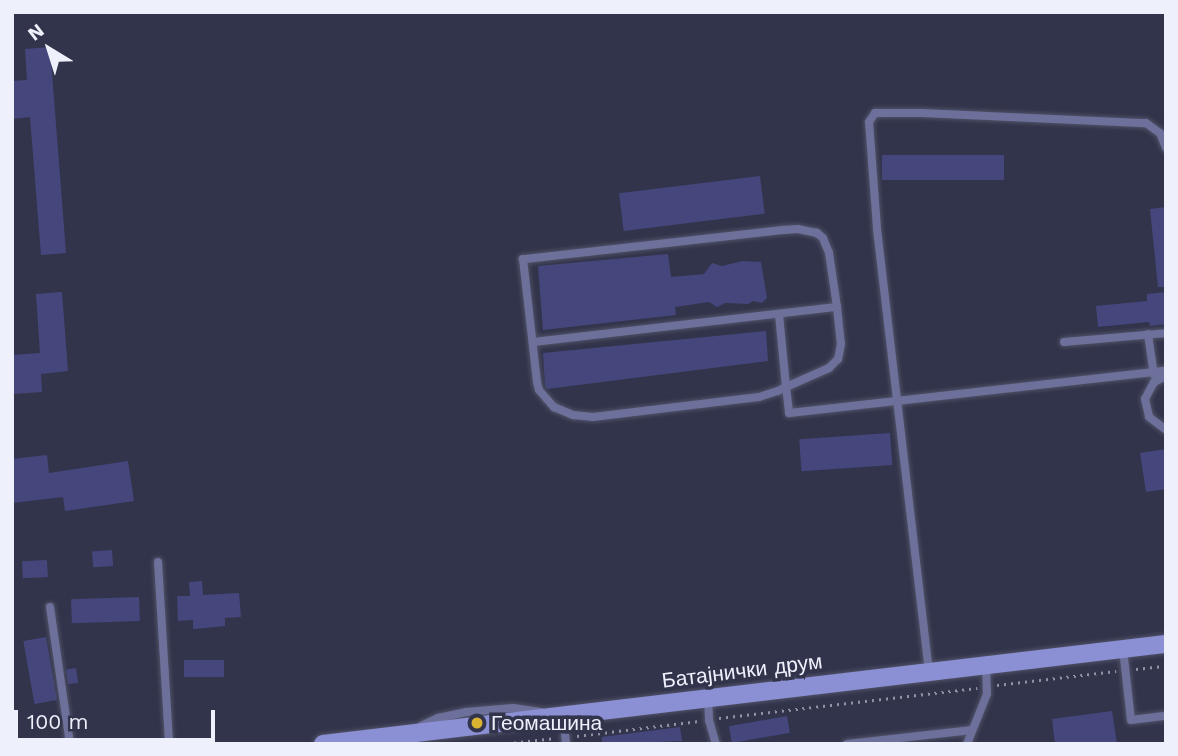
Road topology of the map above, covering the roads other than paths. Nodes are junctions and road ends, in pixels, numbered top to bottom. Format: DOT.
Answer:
graph roads {
  1 [pos="1166,148"];
  2 [pos="837,307"];
  3 [pos="779,314"];
  4 [pos="1166,333"];
  5 [pos="1148,334"];
  6 [pos="533,342"];
  7 [pos="1064,342"];
  8 [pos="1166,374"];
  9 [pos="1155,377"];
  10 [pos="786,387"];
  11 [pos="898,401"];
  12 [pos="1166,430"];
  13 [pos="158,562"];
  14 [pos="50,607"];
  15 [pos="1166,644"];
  16 [pos="1123,649"];
  17 [pos="986,665"];
  18 [pos="929,672"];
  19 [pos="708,699"];
  20 [pos="560,716"];
  21 [pos="1166,716"];
  22 [pos="972,730"];
  23 [pos="565,741"];
  24 [pos="71,744"];
  25 [pos="169,744"];
  26 [pos="323,744"];
  27 [pos="716,744"];
  28 [pos="847,744"];
  29 [pos="967,744"];
  1 -- 11 [label="lane"];
  2 -- 3 [label="lane"];
  2 -- 6 [label="lane"];
  2 -- 10 [label="lane"];
  3 -- 6 [label="lane"];
  3 -- 10 [label="lane"];
  4 -- 5 [label="lane"];
  5 -- 7 [label="lane"];
  5 -- 9 [label="lane"];
  6 -- 10 [label="lane"];
  8 -- 9 [label="lane"];
  9 -- 11 [label="lane"];
  9 -- 12 [label="lane"];
  10 -- 11 [label="lane"];
  11 -- 18 [label="lane"];
  13 -- 25 [label="lane"];
  14 -- 24 [label="lane"];
  15 -- 16 [label="main road, Батајнички друм"];
  16 -- 17 [label="main road, Батајнички друм"];
  16 -- 21 [label="lane"];
  17 -- 18 [label="main road, Батајнички друм"];
  17 -- 22 [label="lane"];
  18 -- 19 [label="main road, Батајнички друм"];
  19 -- 20 [label="main road, Батајнички друм"];
  19 -- 27 [label="lane"];
  20 -- 23 [label="lane"];
  20 -- 26 [label="main road, Батајнички друм"];
  22 -- 28 [label="lane"];
  22 -- 29 [label="lane"];
}
